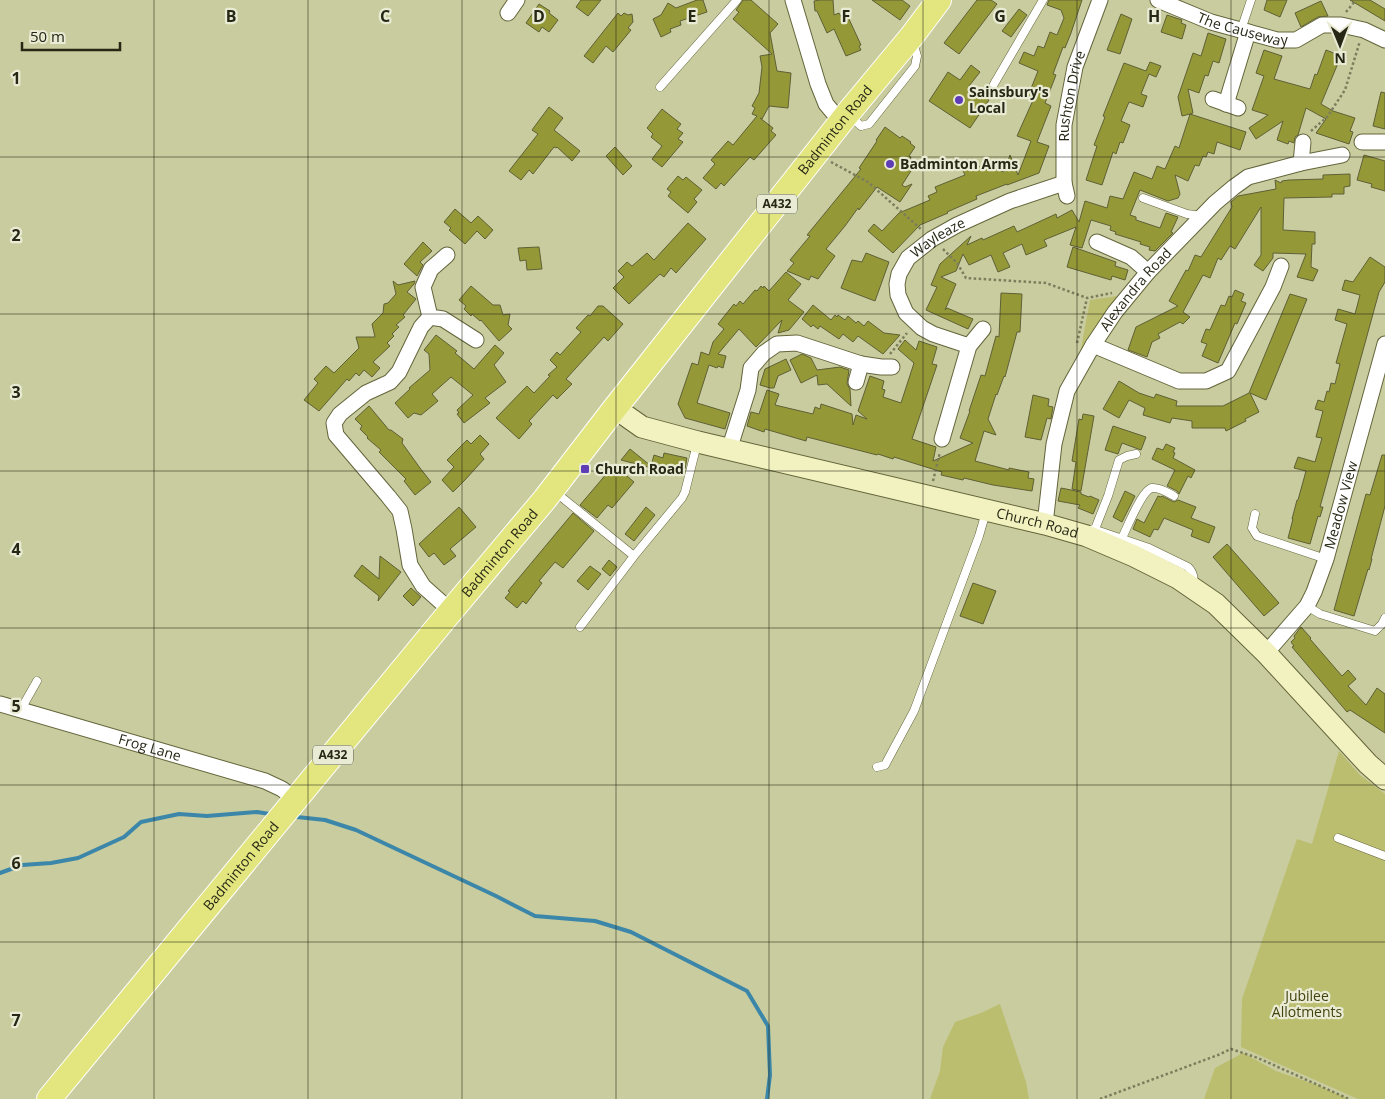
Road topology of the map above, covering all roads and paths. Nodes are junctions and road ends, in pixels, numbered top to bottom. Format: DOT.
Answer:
graph roads {
  1 [pos="737,0"];
  2 [pos="793,0"];
  3 [pos="939,0"];
  4 [pos="1043,0"];
  5 [pos="1100,0"];
  6 [pos="1158,0"];
  7 [pos="1251,0"];
  8 [pos="1364,30"];
  9 [pos="1244,31"];
  10 [pos="912,36"];
  11 [pos="1385,40"];
  12 [pos="994,84"];
  13 [pos="660,87"];
  14 [pos="1225,104"];
  15 [pos="844,118"];
  16 [pos="1303,142"];
  17 [pos="1362,142"];
  18 [pos="1385,142"];
  19 [pos="1342,155"];
  20 [pos="1301,163"];
  21 [pos="1066,189"];
  22 [pos="1143,198"];
  23 [pos="1202,216"];
  24 [pos="1097,242"];
  25 [pos="447,255"];
  26 [pos="1281,266"];
  27 [pos="1148,272"];
  28 [pos="1046,284"];
  29 [pos="1087,298"];
  30 [pos="430,317"];
  31 [pos="915,322"];
  32 [pos="983,328"];
  33 [pos="476,340"];
  34 [pos="1385,344"];
  35 [pos="1094,345"];
  36 [pos="969,346"];
  37 [pos="861,364"];
  38 [pos="886,367"];
  39 [pos="856,382"];
  40 [pos="614,408"];
  41 [pos="942,439"];
  42 [pos="698,442"];
  43 [pos="729,450"];
  44 [pos="1136,454"];
  45 [pos="552,490"];
  46 [pos="1174,496"];
  47 [pos="930,497"];
  48 [pos="987,510"];
  49 [pos="1255,514"];
  50 [pos="1045,524"];
  51 [pos="1095,529"];
  52 [pos="1072,532"];
  53 [pos="1122,538"];
  54 [pos="634,556"];
  55 [pos="1326,559"];
  56 [pos="1192,588"];
  57 [pos="1308,606"];
  58 [pos="451,611"];
  59 [pos="1385,618"];
  60 [pos="580,627"];
  61 [pos="1266,653"];
  62 [pos="37,681"];
  63 [pos="0,704"];
  64 [pos="20,711"];
  65 [pos="877,767"];
  66 [pos="1385,778"];
  67 [pos="296,800"];
  68 [pos="1338,838"];
  69 [pos="1385,856"];
  70 [pos="49,1099"];
  71 [pos="1100,1099"];
  72 [pos="1349,1099"];
  1 -- 13 [label="lane"];
  2 -- 15 [label="street"];
  3 -- 10 [label="main road, Badminton Road / A432"];
  4 -- 12 [label="lane"];
  5 -- 21 [label="street, Rushton Drive"];
  6 -- 9 [label="street, The Causeway"];
  7 -- 9 [label="lane"];
  8 -- 9 [label="street, The Causeway"];
  8 -- 11 [label="street, The Causeway"];
  8 -- 16 [label="path"];
  9 -- 14 [label="street"];
  10 -- 15 [label="main road, Badminton Road / A432"];
  10 -- 15 [label="lane"];
  15 -- 40 [label="main road, Badminton Road / A432"];
  16 -- 20 [label="street"];
  17 -- 18 [label="street"];
  19 -- 20 [label="street, Alexandra Road"];
  20 -- 23 [label="street, Alexandra Road"];
  21 -- 31 [label="street, Wayleaze"];
  22 -- 23 [label="lane"];
  23 -- 27 [label="street, Alexandra Road"];
  24 -- 27 [label="street"];
  25 -- 30 [label="street"];
  26 -- 35 [label="street"];
  27 -- 35 [label="street, Alexandra Road"];
  28 -- 29 [label="path"];
  30 -- 33 [label="street"];
  30 -- 58 [label="street"];
  31 -- 36 [label="street, Wayleaze"];
  31 -- 38 [label="path"];
  32 -- 36 [label="street"];
  34 -- 55 [label="street, Meadow View"];
  35 -- 50 [label="street, Alexandra Road"];
  36 -- 41 [label="street"];
  37 -- 38 [label="street"];
  37 -- 39 [label="street"];
  37 -- 43 [label="street"];
  40 -- 42 [label="street, Church Road"];
  40 -- 45 [label="main road, Badminton Road / A432"];
  41 -- 47 [label="path"];
  42 -- 43 [label="street, Church Road"];
  42 -- 54 [label="lane"];
  43 -- 47 [label="street, Church Road"];
  44 -- 51 [label="lane"];
  45 -- 54 [label="lane"];
  45 -- 58 [label="main road, Badminton Road / A432"];
  46 -- 53 [label="lane"];
  47 -- 48 [label="street, Church Road"];
  48 -- 50 [label="street, Church Road"];
  48 -- 65 [label="lane"];
  49 -- 55 [label="lane"];
  50 -- 52 [label="street, Church Road"];
  51 -- 52 [label="lane"];
  51 -- 53 [label="lane"];
  52 -- 56 [label="street, Church Road"];
  53 -- 56 [label="lane"];
  54 -- 60 [label="lane"];
  55 -- 57 [label="street, Meadow View"];
  56 -- 61 [label="street, Church Road"];
  57 -- 59 [label="lane"];
  57 -- 61 [label="street, Meadow View"];
  58 -- 67 [label="main road, Badminton Road / A432"];
  61 -- 66 [label="street, Church Road"];
  62 -- 64 [label="lane"];
  63 -- 64 [label="street, Frog Lane"];
  64 -- 67 [label="street, Frog Lane"];
  67 -- 70 [label="main road, Badminton Road / A432"];
  68 -- 69 [label="lane"];
  71 -- 72 [label="path"];
}
